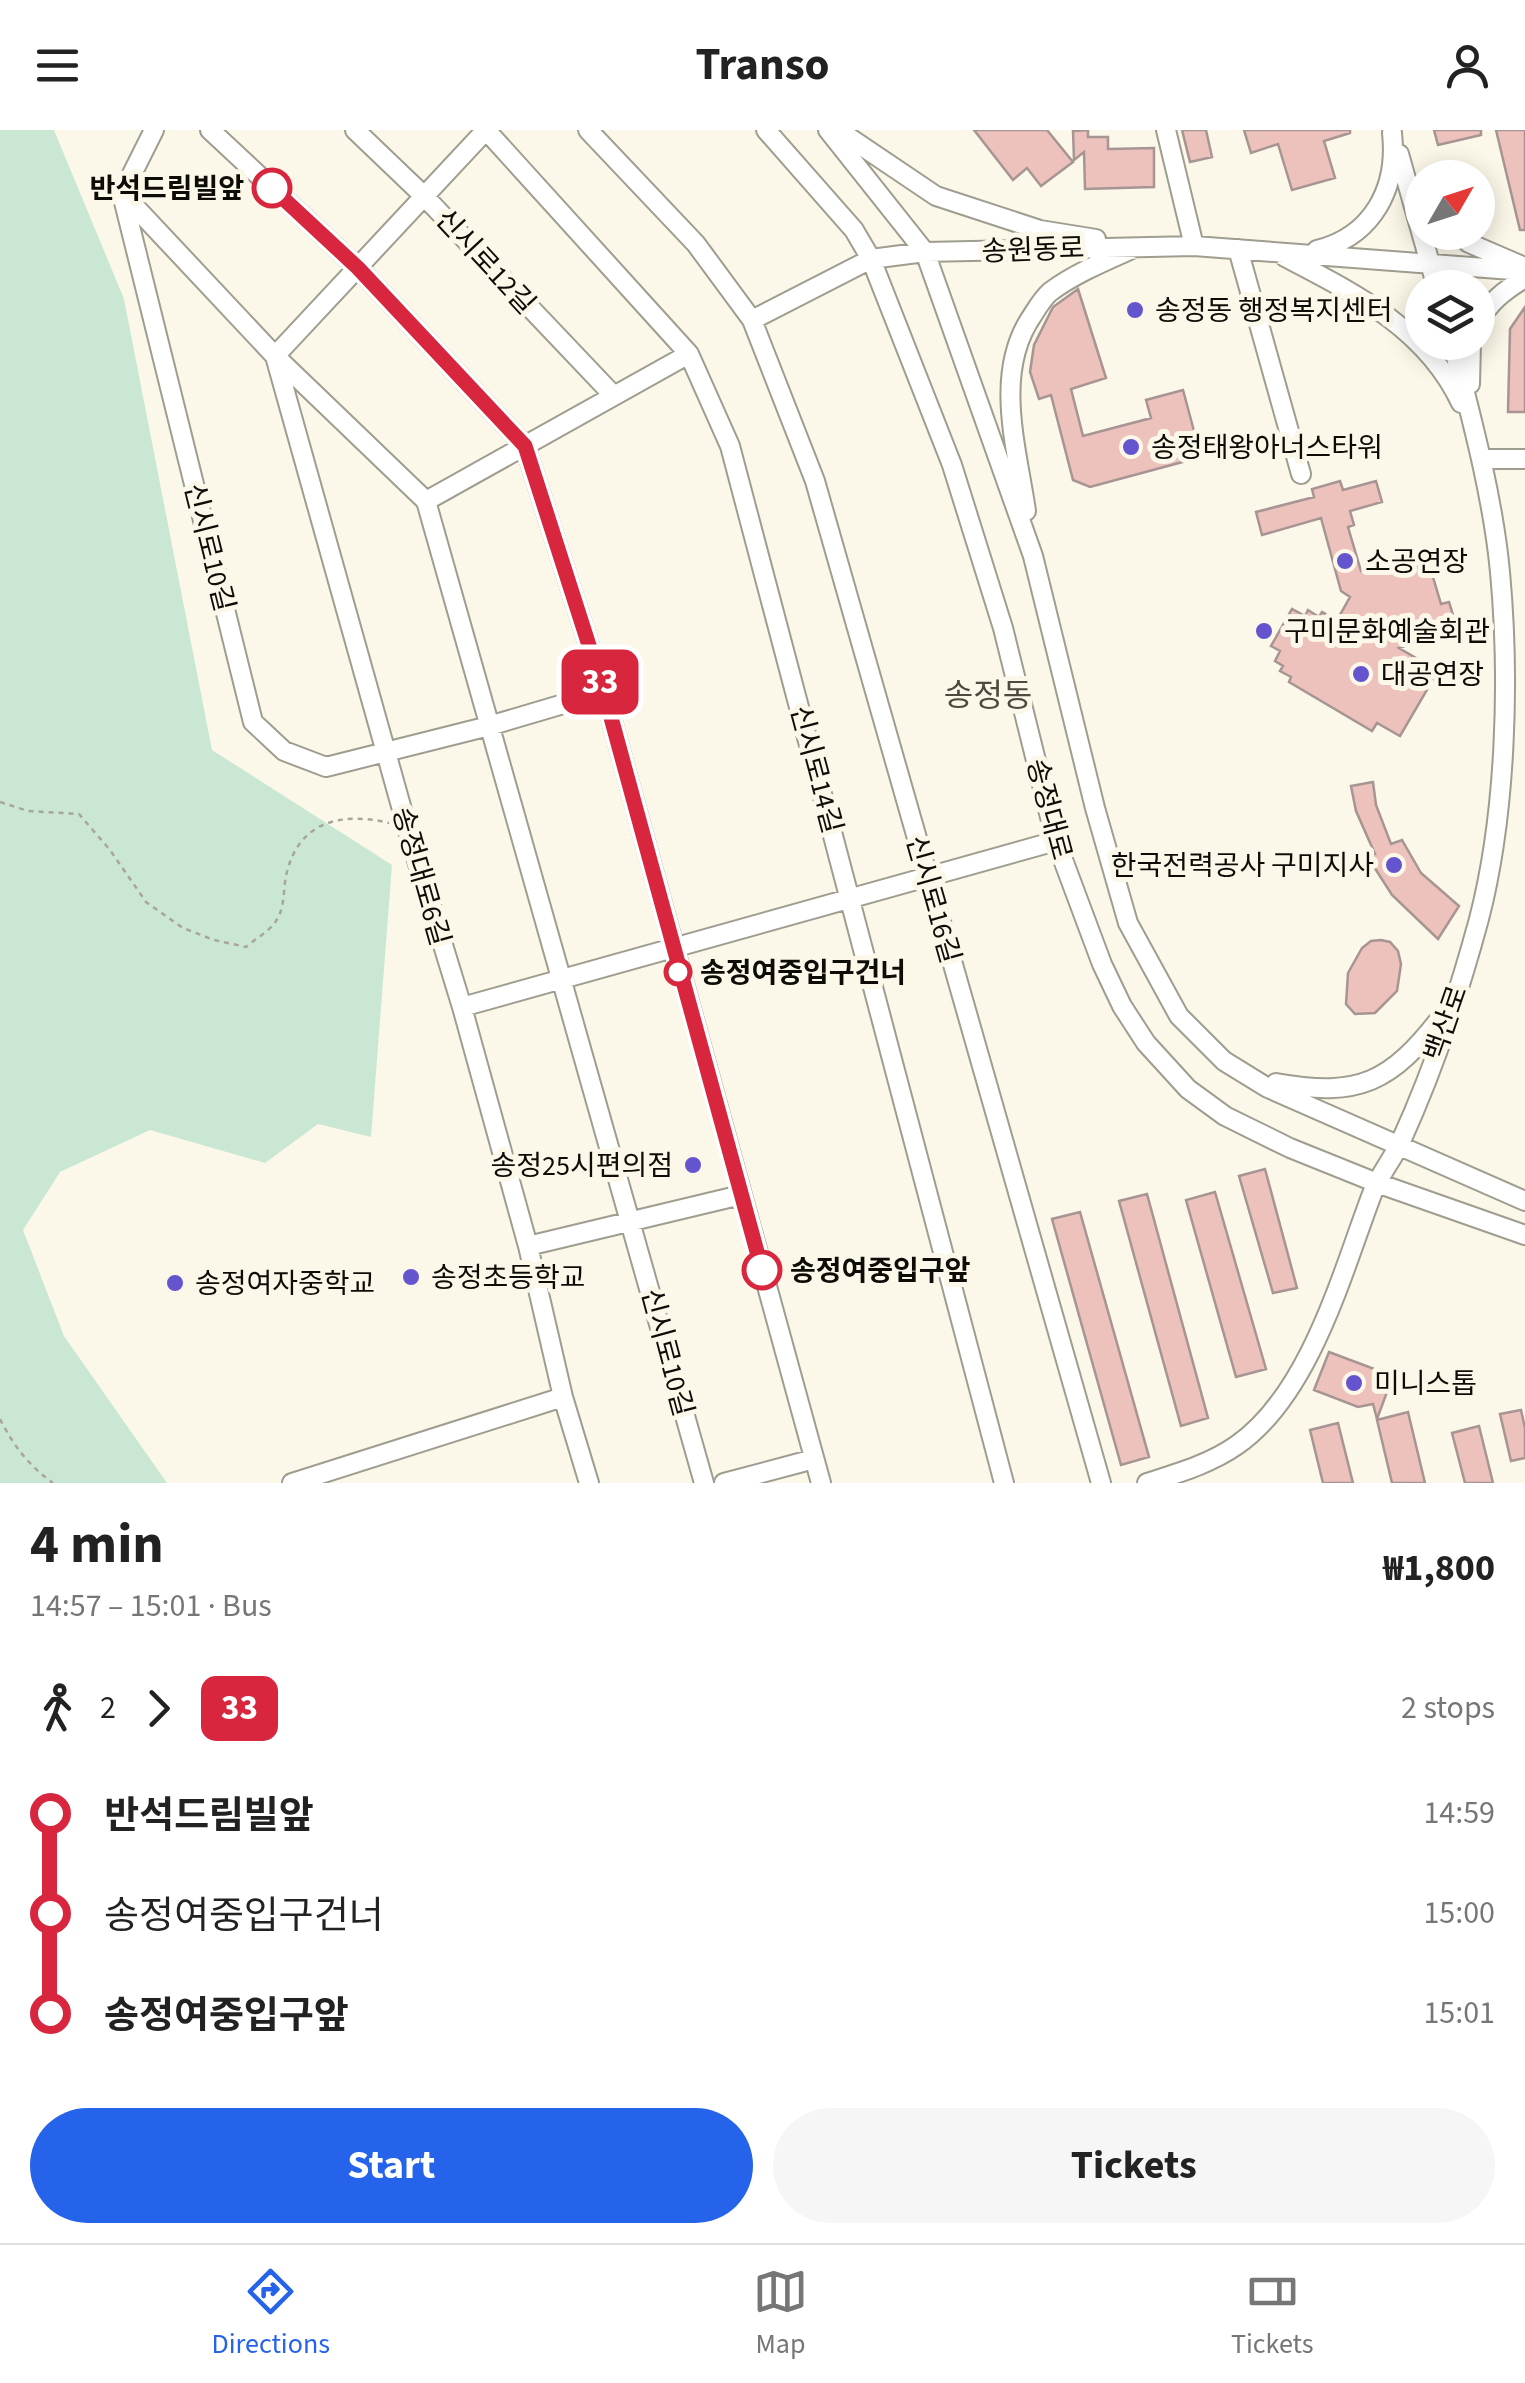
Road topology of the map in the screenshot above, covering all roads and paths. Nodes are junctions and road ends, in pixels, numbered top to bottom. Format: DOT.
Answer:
graph roads {
  1 [pos="154,130"];
  2 [pos="210,130"];
  3 [pos="355,130"];
  4 [pos="486,130"];
  5 [pos="588,130"];
  6 [pos="766,130"];
  7 [pos="828,130"];
  8 [pos="838,130"];
  9 [pos="1166,130"];
  10 [pos="1392,132"];
  11 [pos="1406,160"];
  12 [pos="122,194"];
  13 [pos="424,196"];
  14 [pos="1141,245"];
  15 [pos="1194,246"];
  16 [pos="1238,249"];
  17 [pos="1480,250"];
  18 [pos="924,252"];
  19 [pos="1276,252"];
  20 [pos="872,260"];
  21 [pos="1431,264"];
  22 [pos="358,268"];
  23 [pos="1432,270"];
  24 [pos="1525,272"];
  25 [pos="1495,299"];
  26 [pos="752,320"];
  27 [pos="689,354"];
  28 [pos="275,356"];
  29 [pos="1457,360"];
  30 [pos="1469,360"];
  31 [pos="614,396"];
  32 [pos="1476,434"];
  33 [pos="525,446"];
  34 [pos="1525,458"];
  35 [pos="1481,459"];
  36 [pos="1301,474"];
  37 [pos="426,501"];
  38 [pos="1033,556"];
  39 [pos="604,692"];
  40 [pos="489,726"];
  41 [pos="387,753"];
  42 [pos="0,802"];
  43 [pos="408,831"];
  44 [pos="1056,840"];
  45 [pos="927,877"];
  46 [pos="852,898"];
  47 [pos="672,948"];
  48 [pos="563,979"];
  49 [pos="1452,1004"];
  50 [pos="462,1007"];
  51 [pos="1254,1080"];
  52 [pos="1400,1145"];
  53 [pos="1376,1182"];
  54 [pos="742,1194"];
  55 [pos="1525,1201"];
  56 [pos="632,1221"];
  57 [pos="1525,1235"];
  58 [pos="528,1246"];
  59 [pos="563,1397"];
  60 [pos="0,1419"];
  61 [pos="814,1460"];
  62 [pos="53,1483"];
  63 [pos="292,1483"];
  64 [pos="589,1483"];
  65 [pos="704,1483"];
  66 [pos="724,1483"];
  67 [pos="821,1483"];
  68 [pos="1004,1483"];
  69 [pos="1101,1483"];
  70 [pos="1147,1483"];
  1 -- 12 [label="street"];
  2 -- 22 [label="street"];
  3 -- 13 [label="street, 신시로12길"];
  4 -- 13 [label="street"];
  4 -- 27 [label="street, 신시로14길"];
  5 -- 26 [label="street, 신시로16길"];
  6 -- 20 [label="street, 송정대로"];
  7 -- 18 [label="street, 송정대로"];
  8 -- 14 [label="street"];
  9 -- 15 [label="street"];
  10 -- 11 [label="street"];
  10 -- 19 [label="street"];
  10 -- 21 [label="street"];
  12 -- 28 [label="street, 송정대로6길"];
  12 -- 41 [label="street, 신시로10길"];
  13 -- 22 [label="street"];
  13 -- 31 [label="street, 신시로12길"];
  14 -- 15 [label="street, 송원동로"];
  14 -- 18 [label="street, 송원동로"];
  14 -- 38 [label="street"];
  15 -- 16 [label="street, 송원동로"];
  16 -- 19 [label="street, 송원동로"];
  16 -- 36 [label="street"];
  17 -- 24 [label="street"];
  18 -- 20 [label="street, 송원동로"];
  18 -- 38 [label="street, 송정대로"];
  19 -- 21 [label="street, 송원동로"];
  19 -- 32 [label="street, 백산로"];
  20 -- 26 [label="street"];
  20 -- 44 [label="street, 송정대로"];
  21 -- 23 [label="street"];
  21 -- 24 [label="street, 송원동로"];
  22 -- 28 [label="street"];
  22 -- 33 [label="street"];
  24 -- 25 [label="street"];
  26 -- 45 [label="street, 신시로16길"];
  27 -- 31 [label="street"];
  27 -- 46 [label="street, 신시로14길"];
  28 -- 37 [label="street, 송정대로6길"];
  28 -- 41 [label="street, 송정대로6길"];
  29 -- 32 [label="street, 백산로"];
  30 -- 32 [label="street, 백산로"];
  31 -- 33 [label="street"];
  32 -- 35 [label="street, 백산로"];
  33 -- 37 [label="street"];
  33 -- 39 [label="street"];
  34 -- 35 [label="street"];
  35 -- 49 [label="street, 백산로"];
  37 -- 40 [label="street, 신시로10길"];
  38 -- 51 [label="street, 송정대로"];
  39 -- 40 [label="street, 신시로10길"];
  39 -- 47 [label="street"];
  40 -- 41 [label="street, 신시로10길"];
  40 -- 48 [label="street, 신시로10길"];
  41 -- 43 [label="street, 송정대로6길"];
  42 -- 43 [label="path"];
  43 -- 50 [label="street, 송정대로6길"];
  44 -- 45 [label="street"];
  44 -- 53 [label="street, 송정대로"];
  45 -- 46 [label="street"];
  45 -- 69 [label="street, 신시로16길"];
  46 -- 47 [label="street"];
  46 -- 68 [label="street, 신시로14길"];
  47 -- 48 [label="street"];
  47 -- 54 [label="street"];
  48 -- 50 [label="street"];
  48 -- 56 [label="street, 신시로10길"];
  49 -- 51 [label="street"];
  49 -- 52 [label="street, 백산로"];
  50 -- 58 [label="street, 송정대로6길"];
  51 -- 52 [label="street, 송정대로"];
  52 -- 53 [label="street, 백산로"];
  52 -- 55 [label="street, 송정대로"];
  53 -- 57 [label="street, 송정대로"];
  53 -- 70 [label="street, 백산로"];
  54 -- 56 [label="street"];
  54 -- 61 [label="street"];
  56 -- 58 [label="street"];
  56 -- 65 [label="street, 신시로10길"];
  58 -- 59 [label="street, 송정대로6길"];
  59 -- 63 [label="street"];
  59 -- 64 [label="street, 송정대로6길"];
  60 -- 62 [label="path"];
  61 -- 66 [label="street"];
  61 -- 67 [label="street"];
}
